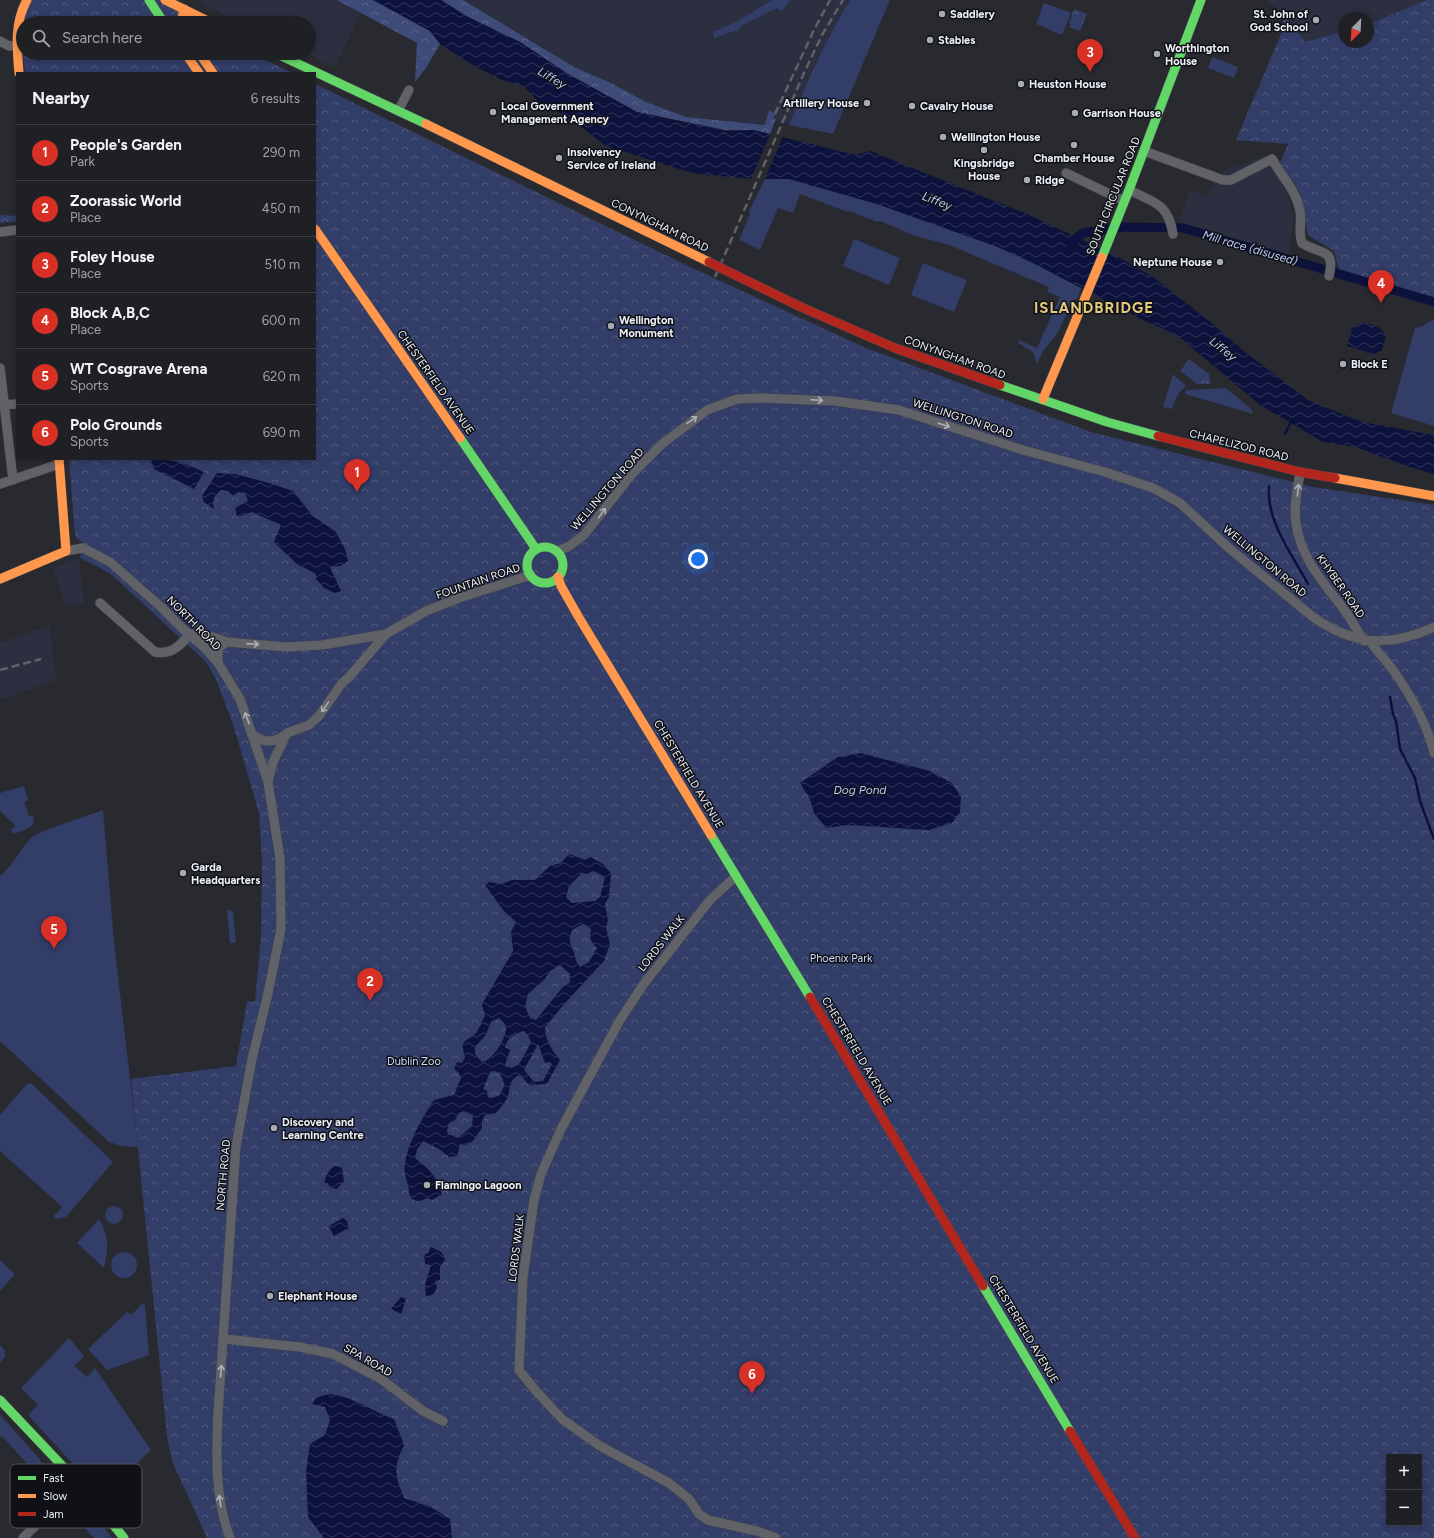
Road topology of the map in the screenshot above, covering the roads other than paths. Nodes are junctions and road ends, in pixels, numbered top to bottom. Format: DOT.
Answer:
graph roads {
  1 [pos="27,0"];
  2 [pos="149,0"];
  3 [pos="165,0"];
  4 [pos="1201,0"];
  5 [pos="184,9"];
  6 [pos="20,16"];
  7 [pos="159,16"];
  8 [pos="182,16"];
  9 [pos="198,16"];
  10 [pos="0,41"];
  11 [pos="16,46"];
  12 [pos="19,60"];
  13 [pos="190,60"];
  14 [pos="204,60"];
  15 [pos="290,60"];
  16 [pos="20,72"];
  17 [pos="198,72"];
  18 [pos="211,72"];
  19 [pos="315,72"];
  20 [pos="316,72"];
  21 [pos="409,90"];
  22 [pos="398,111"];
  23 [pos="1144,151"];
  24 [pos="1066,173"];
  25 [pos="1129,190"];
  26 [pos="1124,201"];
  27 [pos="16,230"];
  28 [pos="316,230"];
  29 [pos="0,232"];
  30 [pos="1173,234"];
  31 [pos="1329,276"];
  32 [pos="0,368"];
  33 [pos="1043,399"];
  34 [pos="16,404"];
  35 [pos="3,405"];
  36 [pos="5,446"];
  37 [pos="59,462"];
  38 [pos="1300,472"];
  39 [pos="13,480"];
  40 [pos="0,484"];
  41 [pos="1434,496"];
  42 [pos="536,549"];
  43 [pos="66,551"];
  44 [pos="557,551"];
  45 [pos="531,575"];
  46 [pos="558,577"];
  47 [pos="0,579"];
  48 [pos="100,603"];
  49 [pos="1434,627"];
  50 [pos="190,634"];
  51 [pos="386,634"];
  52 [pos="356,640"];
  53 [pos="1367,641"];
  54 [pos="227,642"];
  55 [pos="368,655"];
  56 [pos="218,663"];
  57 [pos="287,733"];
  58 [pos="253,735"];
  59 [pos="1434,753"];
  60 [pos="268,782"];
  61 [pos="736,876"];
  62 [pos="224,1339"];
  63 [pos="0,1400"];
  64 [pos="443,1421"];
  65 [pos="61,1464"];
  66 [pos="33,1528"];
  67 [pos="116,1528"];
  68 [pos="23,1538"];
  69 [pos="124,1538"];
  70 [pos="230,1538"];
  71 [pos="776,1538"];
  72 [pos="1135,1538"];
  1 -- 6 [label="main road"];
  2 -- 7 [label="main road"];
  3 -- 5 [label="main road"];
  4 -- 23 [label="main road, SOUTH CIRCULAR ROAD"];
  5 -- 8 [label="main road"];
  5 -- 9 [label="main road"];
  10 -- 11 [label="street"];
  12 -- 16 [label="main road"];
  13 -- 17 [label="main road"];
  14 -- 18 [label="main road"];
  15 -- 19 [label="main road, CONYNGHAM ROAD"];
  20 -- 22 [label="main road, CONYNGHAM ROAD"];
  21 -- 22 [label="street"];
  22 -- 33 [label="main road, CONYNGHAM ROAD, bridge"];
  23 -- 25 [label="main road, SOUTH CIRCULAR ROAD"];
  23 -- 31 [label="street"];
  24 -- 26 [label="street"];
  25 -- 26 [label="main road, SOUTH CIRCULAR ROAD"];
  25 -- 30 [label="street"];
  26 -- 33 [label="main road, SOUTH CIRCULAR ROAD"];
  27 -- 29 [label="street"];
  28 -- 42 [label="main road, CHESTERFIELD AVENUE"];
  32 -- 35 [label="street"];
  33 -- 38 [label="main road, CHAPELIZOD ROAD"];
  34 -- 35 [label="street"];
  35 -- 36 [label="street"];
  36 -- 39 [label="street"];
  37 -- 39 [label="street"];
  37 -- 43 [label="main road"];
  38 -- 41 [label="main road, CHAPELIZOD ROAD"];
  53 -- 38 [label="street, KHYBER ROAD, one-way"];
  39 -- 40 [label="street"];
  42 -- 44 [label="main road"];
  42 -- 45 [label="main road"];
  43 -- 47 [label="main road"];
  43 -- 50 [label="street, NORTH ROAD"];
  44 -- 46 [label="main road"];
  44 -- 53 [label="street, WELLINGTON ROAD, one-way"];
  45 -- 46 [label="main road"];
  45 -- 51 [label="street, FOUNTAIN ROAD"];
  46 -- 61 [label="main road, CHESTERFIELD AVENUE"];
  48 -- 50 [label="street"];
  49 -- 53 [label="street"];
  50 -- 54 [label="street, FOUNTAIN ROAD"];
  50 -- 56 [label="street, NORTH ROAD"];
  51 -- 52 [label="street, FOUNTAIN ROAD"];
  51 -- 55 [label="street"];
  54 -- 52 [label="street, FOUNTAIN ROAD, one-way"];
  52 -- 55 [label="street"];
  53 -- 59 [label="street, KHYBER ROAD"];
  54 -- 56 [label="street"];
  55 -- 57 [label="street, one-way"];
  58 -- 56 [label="street, NORTH ROAD, one-way"];
  57 -- 58 [label="street"];
  57 -- 60 [label="street"];
  58 -- 60 [label="street, NORTH ROAD"];
  60 -- 62 [label="street, NORTH ROAD"];
  61 -- 71 [label="street, LORDS WALK"];
  61 -- 72 [label="main road, CHESTERFIELD AVENUE"];
  62 -- 64 [label="street, SPA ROAD"];
  70 -- 62 [label="street, NORTH ROAD, one-way"];
  63 -- 65 [label="main road"];
  66 -- 68 [label="street"];
  67 -- 69 [label="main road"];
}
